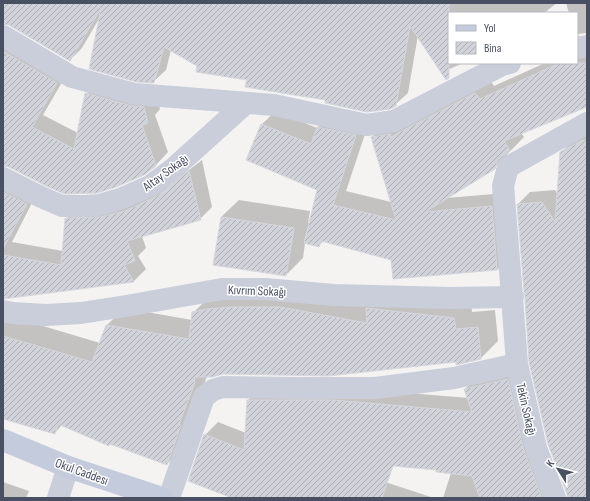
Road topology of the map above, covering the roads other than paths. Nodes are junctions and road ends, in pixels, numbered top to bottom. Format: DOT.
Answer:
graph roads {
  1 [pos="3,36"];
  2 [pos="506,64"];
  3 [pos="246,103"];
  4 [pos="587,123"];
  5 [pos="3,178"];
  6 [pos="512,297"];
  7 [pos="3,311"];
  8 [pos="517,364"];
  9 [pos="3,440"];
  10 [pos="68,467"];
  11 [pos="58,498"];
  12 [pos="162,498"];
  13 [pos="170,498"];
  14 [pos="555,498"];
  1 -- 3 [label="street"];
  2 -- 3 [label="street"];
  3 -- 5 [label="street, Altay Sokağı"];
  4 -- 6 [label="street, Tekin Sokağı"];
  6 -- 7 [label="street, Kıvrım Sokağı"];
  6 -- 8 [label="street, Tekin Sokağı"];
  8 -- 13 [label="street"];
  8 -- 14 [label="street, Tekin Sokağı"];
  9 -- 10 [label="main road, Okul Caddesı"];
  10 -- 11 [label="street"];
  10 -- 12 [label="main road, Okul Caddesı"];
}
